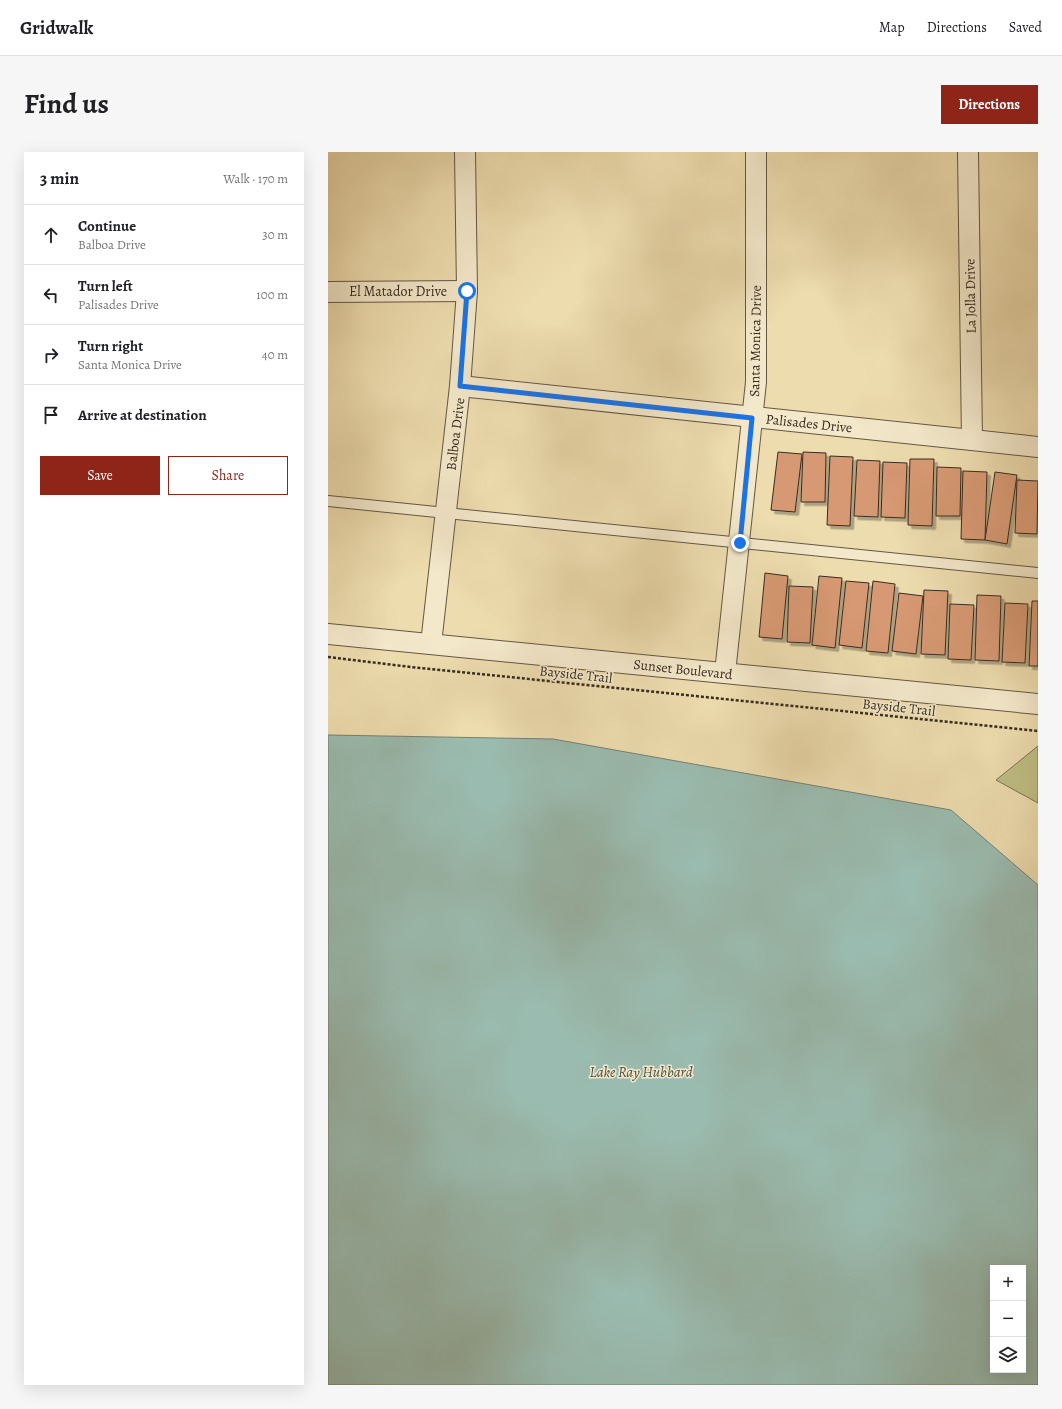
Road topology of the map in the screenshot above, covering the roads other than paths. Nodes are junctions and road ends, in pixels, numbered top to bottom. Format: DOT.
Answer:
graph roads {
  1 [pos="465,152"];
  2 [pos="756,152"];
  3 [pos="968,152"];
  4 [pos="467,291"];
  5 [pos="328,292"];
  6 [pos="460,386"];
  7 [pos="752,418"];
  8 [pos="972,440"];
  9 [pos="1038,447"];
  10 [pos="328,501"];
  11 [pos="446,512"];
  12 [pos="740,543"];
  13 [pos="1038,573"];
  14 [pos="328,634"];
  15 [pos="432,644"];
  16 [pos="725,673"];
  17 [pos="1038,704"];
  1 -- 4 [label="street, Balboa Drive"];
  2 -- 7 [label="street, Santa Monica Drive"];
  3 -- 8 [label="street, La Jolla Drive"];
  4 -- 5 [label="street, El Matador Drive"];
  4 -- 6 [label="street, Balboa Drive"];
  6 -- 7 [label="street, Palisades Drive"];
  6 -- 11 [label="street, Balboa Drive"];
  7 -- 8 [label="street, Palisades Drive"];
  7 -- 12 [label="street, Santa Monica Drive"];
  8 -- 9 [label="street, Palisades Drive"];
  10 -- 11 [label="lane"];
  11 -- 12 [label="lane"];
  11 -- 15 [label="street, Balboa Drive"];
  12 -- 13 [label="lane"];
  12 -- 16 [label="street, Santa Monica Drive"];
  14 -- 15 [label="street, Sunset Boulevard"];
  15 -- 16 [label="street, Sunset Boulevard"];
  16 -- 17 [label="street, Sunset Boulevard"];
}
